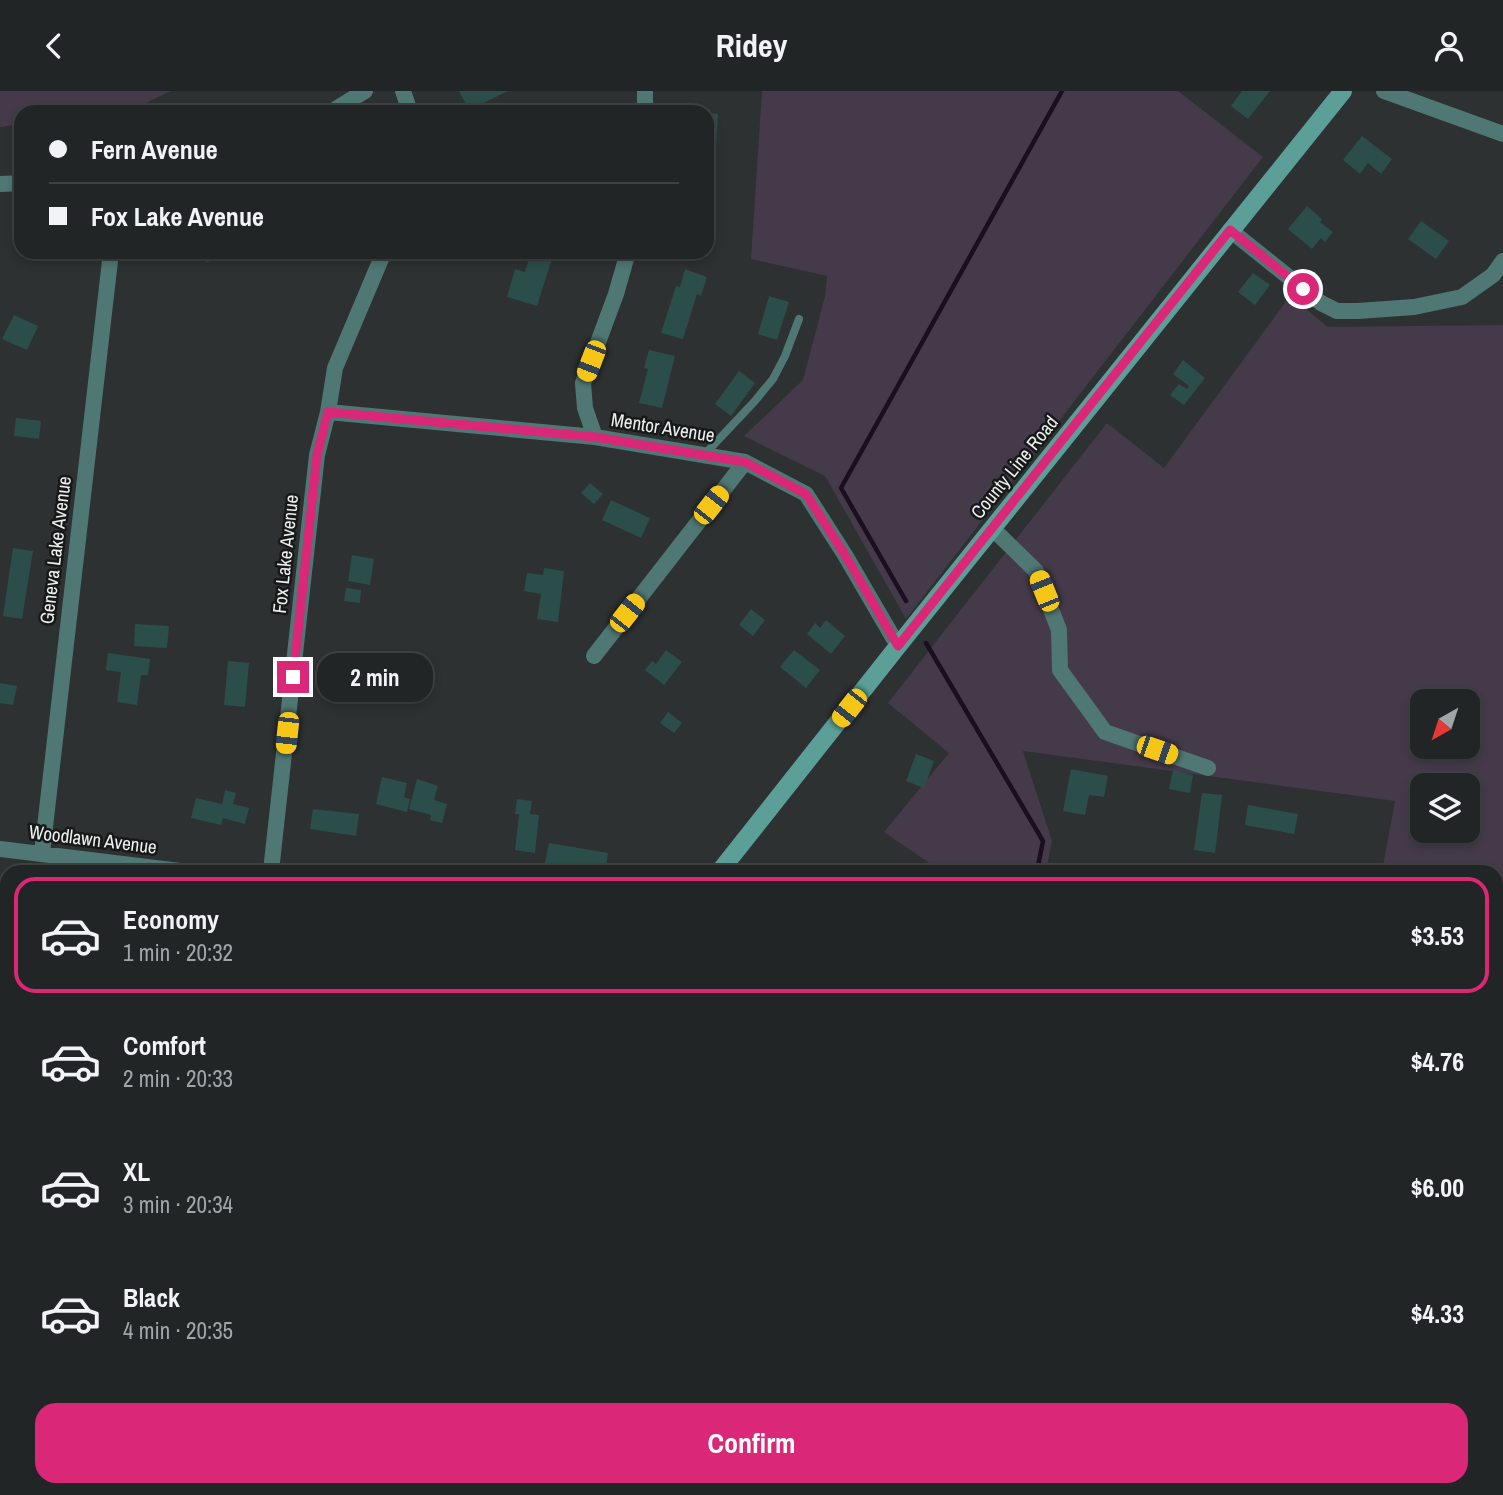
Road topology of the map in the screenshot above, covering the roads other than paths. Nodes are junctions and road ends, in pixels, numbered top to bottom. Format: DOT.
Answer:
graph roads {
  1 [pos="365,91"];
  2 [pos="1343,91"];
  3 [pos="1384,91"];
  4 [pos="342,105"];
  5 [pos="1503,134"];
  6 [pos="1230,230"];
  7 [pos="110,259"];
  8 [pos="381,259"];
  9 [pos="626,259"];
  10 [pos="1503,261"];
  11 [pos="799,319"];
  12 [pos="328,412"];
  13 [pos="595,437"];
  14 [pos="704,455"];
  15 [pos="745,462"];
  16 [pos="992,529"];
  17 [pos="898,646"];
  18 [pos="594,656"];
  19 [pos="1208,768"];
  20 [pos="0,849"];
  21 [pos="41,853"];
  22 [pos="134,865"];
  23 [pos="272,865"];
  24 [pos="725,865"];
  1 -- 4 [label="street"];
  2 -- 6 [label="street, County Line Road"];
  3 -- 5 [label="street"];
  6 -- 10 [label="street"];
  6 -- 16 [label="street, County Line Road"];
  7 -- 21 [label="street, Geneva Lake Avenue"];
  8 -- 12 [label="street, Fox Lake Avenue"];
  9 -- 13 [label="street"];
  11 -- 14 [label="lane"];
  12 -- 13 [label="street, Mentor Avenue"];
  12 -- 23 [label="street, Fox Lake Avenue"];
  13 -- 14 [label="street, Mentor Avenue"];
  14 -- 15 [label="street, Mentor Avenue"];
  15 -- 17 [label="street, Mentor Avenue"];
  15 -- 18 [label="street"];
  16 -- 17 [label="street, County Line Road"];
  16 -- 19 [label="street"];
  17 -- 24 [label="street, County Line Road"];
  20 -- 21 [label="street, Woodlawn Avenue"];
  21 -- 22 [label="street, Woodlawn Avenue"];
}
